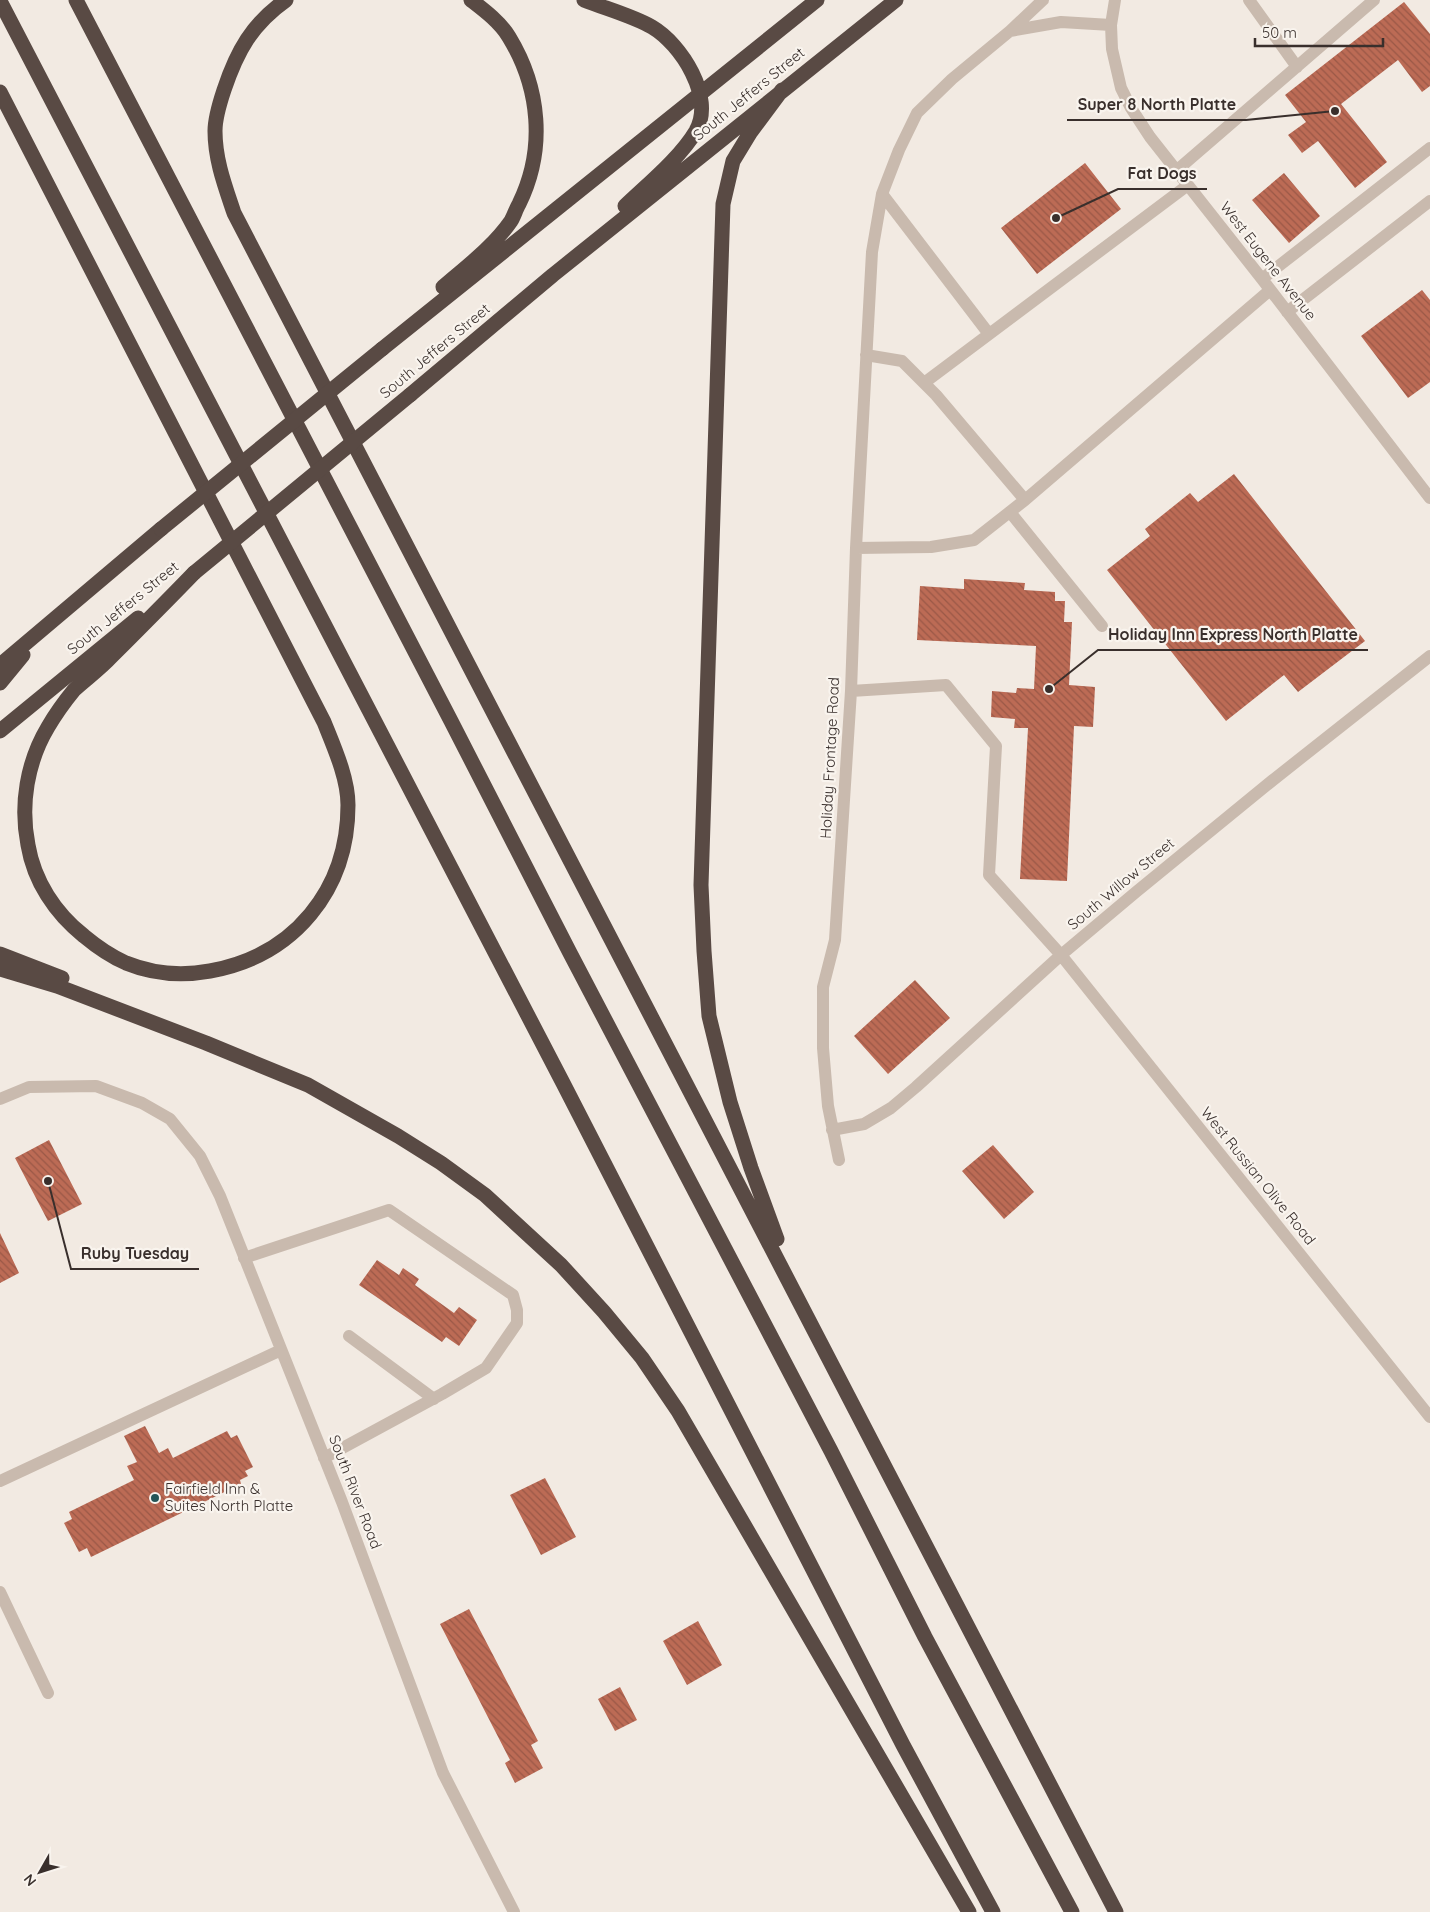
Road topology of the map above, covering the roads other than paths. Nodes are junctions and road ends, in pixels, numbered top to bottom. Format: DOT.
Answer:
graph roads {
  1 [pos="76,0"];
  2 [pos="286,0"];
  3 [pos="471,0"];
  4 [pos="584,0"];
  5 [pos="817,0"];
  6 [pos="896,0"];
  7 [pos="1043,0"];
  8 [pos="1115,0"];
  9 [pos="1249,0"];
  10 [pos="1374,0"];
  11 [pos="0,1"];
  12 [pos="1111,25"];
  13 [pos="1010,32"];
  14 [pos="1297,67"];
  15 [pos="782,90"];
  16 [pos="0,92"];
  17 [pos="701,94"];
  18 [pos="1430,148"];
  19 [pos="1176,171"];
  20 [pos="1188,185"];
  21 [pos="882,194"];
  22 [pos="1430,201"];
  23 [pos="553,275"];
  24 [pos="1262,279"];
  25 [pos="1270,290"];
  26 [pos="1287,312"];
  27 [pos="989,334"];
  28 [pos="382,349"];
  29 [pos="866,355"];
  30 [pos="924,383"];
  31 [pos="1430,498"];
  32 [pos="1025,500"];
  33 [pos="1010,512"];
  34 [pos="856,548"];
  35 [pos="194,573"];
  36 [pos="1102,626"];
  37 [pos="36,635"];
  38 [pos="1430,656"];
  39 [pos="0,666"];
  40 [pos="0,682"];
  41 [pos="850,691"];
  42 [pos="0,731"];
  43 [pos="0,954"];
  44 [pos="1061,955"];
  45 [pos="0,969"];
  46 [pos="206,1043"];
  47 [pos="0,1099"];
  48 [pos="832,1130"];
  49 [pos="839,1160"];
  50 [pos="244,1258"];
  51 [pos="349,1336"];
  52 [pos="823,1346"];
  53 [pos="281,1350"];
  54 [pos="434,1399"];
  55 [pos="1430,1417"];
  56 [pos="324,1458"];
  57 [pos="0,1481"];
  58 [pos="0,1592"];
  59 [pos="48,1694"];
  60 [pos="514,1912"];
  61 [pos="969,1912"];
  62 [pos="993,1912"];
  63 [pos="1072,1912"];
  64 [pos="1116,1912"];
  1 -- 63 [label="highway"];
  2 -- 52 [label="highway"];
  3 -- 28 [label="highway"];
  4 -- 17 [label="highway"];
  5 -- 17 [label="highway, South Jeffers Street"];
  6 -- 15 [label="highway, South Jeffers Street"];
  7 -- 13 [label="street, Holiday Frontage Road"];
  8 -- 12 [label="street, West Eugene Avenue"];
  9 -- 14 [label="street"];
  10 -- 14 [label="street"];
  11 -- 62 [label="highway"];
  12 -- 13 [label="street, Holiday Frontage Road"];
  12 -- 19 [label="street, West Eugene Avenue"];
  13 -- 21 [label="street, Holiday Frontage Road"];
  14 -- 19 [label="street"];
  15 -- 23 [label="highway, South Jeffers Street"];
  15 -- 52 [label="highway"];
  16 -- 35 [label="highway"];
  17 -- 23 [label="highway"];
  17 -- 28 [label="highway, South Jeffers Street"];
  18 -- 24 [label="street"];
  19 -- 20 [label="street, West Eugene Avenue"];
  20 -- 24 [label="street, West Eugene Avenue"];
  20 -- 27 [label="street"];
  21 -- 27 [label="street"];
  21 -- 29 [label="street, Holiday Frontage Road"];
  22 -- 26 [label="street"];
  23 -- 35 [label="highway, South Jeffers Street, bridge"];
  24 -- 25 [label="street, West Eugene Avenue"];
  25 -- 26 [label="street, West Eugene Avenue"];
  25 -- 32 [label="street"];
  26 -- 31 [label="street, West Eugene Avenue"];
  27 -- 30 [label="street"];
  28 -- 37 [label="highway, South Jeffers Street, bridge"];
  29 -- 30 [label="street"];
  29 -- 34 [label="street, Holiday Frontage Road"];
  30 -- 32 [label="street"];
  32 -- 33 [label="street"];
  33 -- 34 [label="street"];
  33 -- 36 [label="street"];
  34 -- 41 [label="street, Holiday Frontage Road"];
  35 -- 42 [label="highway, South Jeffers Street"];
  37 -- 39 [label="highway, South Jeffers Street"];
  37 -- 40 [label="highway"];
  38 -- 44 [label="street, South Willow Street"];
  41 -- 44 [label="street, West Russian Olive Road"];
  41 -- 48 [label="street, Holiday Frontage Road"];
  43 -- 46 [label="highway"];
  44 -- 48 [label="street, South Willow Street"];
  44 -- 55 [label="street, West Russian Olive Road"];
  45 -- 46 [label="highway"];
  46 -- 61 [label="highway"];
  47 -- 50 [label="street, South River Road"];
  48 -- 49 [label="street, Holiday Frontage Road"];
  50 -- 53 [label="street, South River Road"];
  50 -- 54 [label="street"];
  51 -- 54 [label="street"];
  52 -- 64 [label="highway"];
  53 -- 56 [label="street, South River Road"];
  53 -- 57 [label="street"];
  54 -- 56 [label="street"];
  56 -- 60 [label="street, South River Road"];
  58 -- 59 [label="street"];
}
